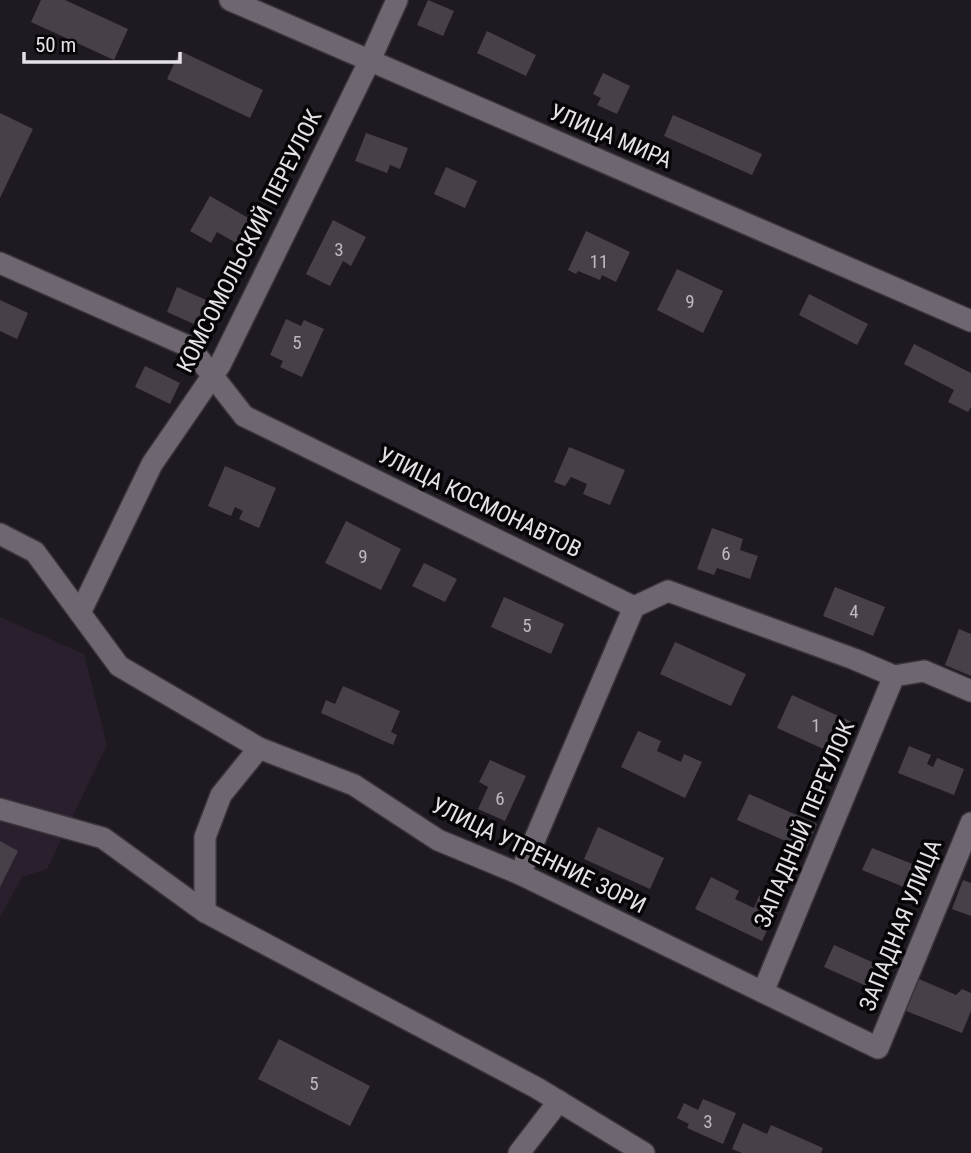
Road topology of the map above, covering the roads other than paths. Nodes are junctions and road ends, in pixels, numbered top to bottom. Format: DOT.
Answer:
graph roads {
  1 [pos="230,0"];
  2 [pos="397,0"];
  3 [pos="370,60"];
  4 [pos="0,263"];
  5 [pos="971,321"];
  6 [pos="213,376"];
  7 [pos="0,534"];
  8 [pos="634,607"];
  9 [pos="80,613"];
  10 [pos="894,676"];
  11 [pos="971,691"];
  12 [pos="259,748"];
  13 [pos="0,808"];
  14 [pos="971,822"];
  15 [pos="520,874"];
  16 [pos="205,912"];
  17 [pos="763,992"];
  18 [pos="878,1048"];
  19 [pos="559,1101"];
  20 [pos="519,1153"];
  21 [pos="644,1153"];
  1 -- 3 [label="street, УЛИЦА МИРА"];
  2 -- 3 [label="street, КОМСОМОЛЬСКИЙ ПЕРЕУЛОК"];
  3 -- 5 [label="street, УЛИЦА МИРА"];
  3 -- 6 [label="street, КОМСОМОЛЬСКИЙ ПЕРЕУЛОК"];
  4 -- 6 [label="street, УЛИЦА КОСМОНАВТОВ"];
  6 -- 8 [label="street, УЛИЦА КОСМОНАВТОВ"];
  6 -- 9 [label="street, КОМСОМОЛЬСКИЙ ПЕРЕУЛОК"];
  7 -- 9 [label="street, УЛИЦА УТРЕННИЕ ЗОРИ"];
  8 -- 10 [label="street"];
  8 -- 15 [label="street"];
  9 -- 12 [label="street, УЛИЦА УТРЕННИЕ ЗОРИ"];
  10 -- 11 [label="street"];
  10 -- 17 [label="street, ЗАПАДНЫЙ ПЕРЕУЛОК"];
  12 -- 15 [label="street, УЛИЦА УТРЕННИЕ ЗОРИ"];
  12 -- 16 [label="street"];
  13 -- 16 [label="street"];
  14 -- 18 [label="street, ЗАПАДНАЯ УЛИЦА"];
  15 -- 17 [label="street, УЛИЦА УТРЕННИЕ ЗОРИ"];
  16 -- 19 [label="street"];
  17 -- 18 [label="street, УЛИЦА УТРЕННИЕ ЗОРИ"];
  19 -- 20 [label="street"];
  19 -- 21 [label="street"];
}
